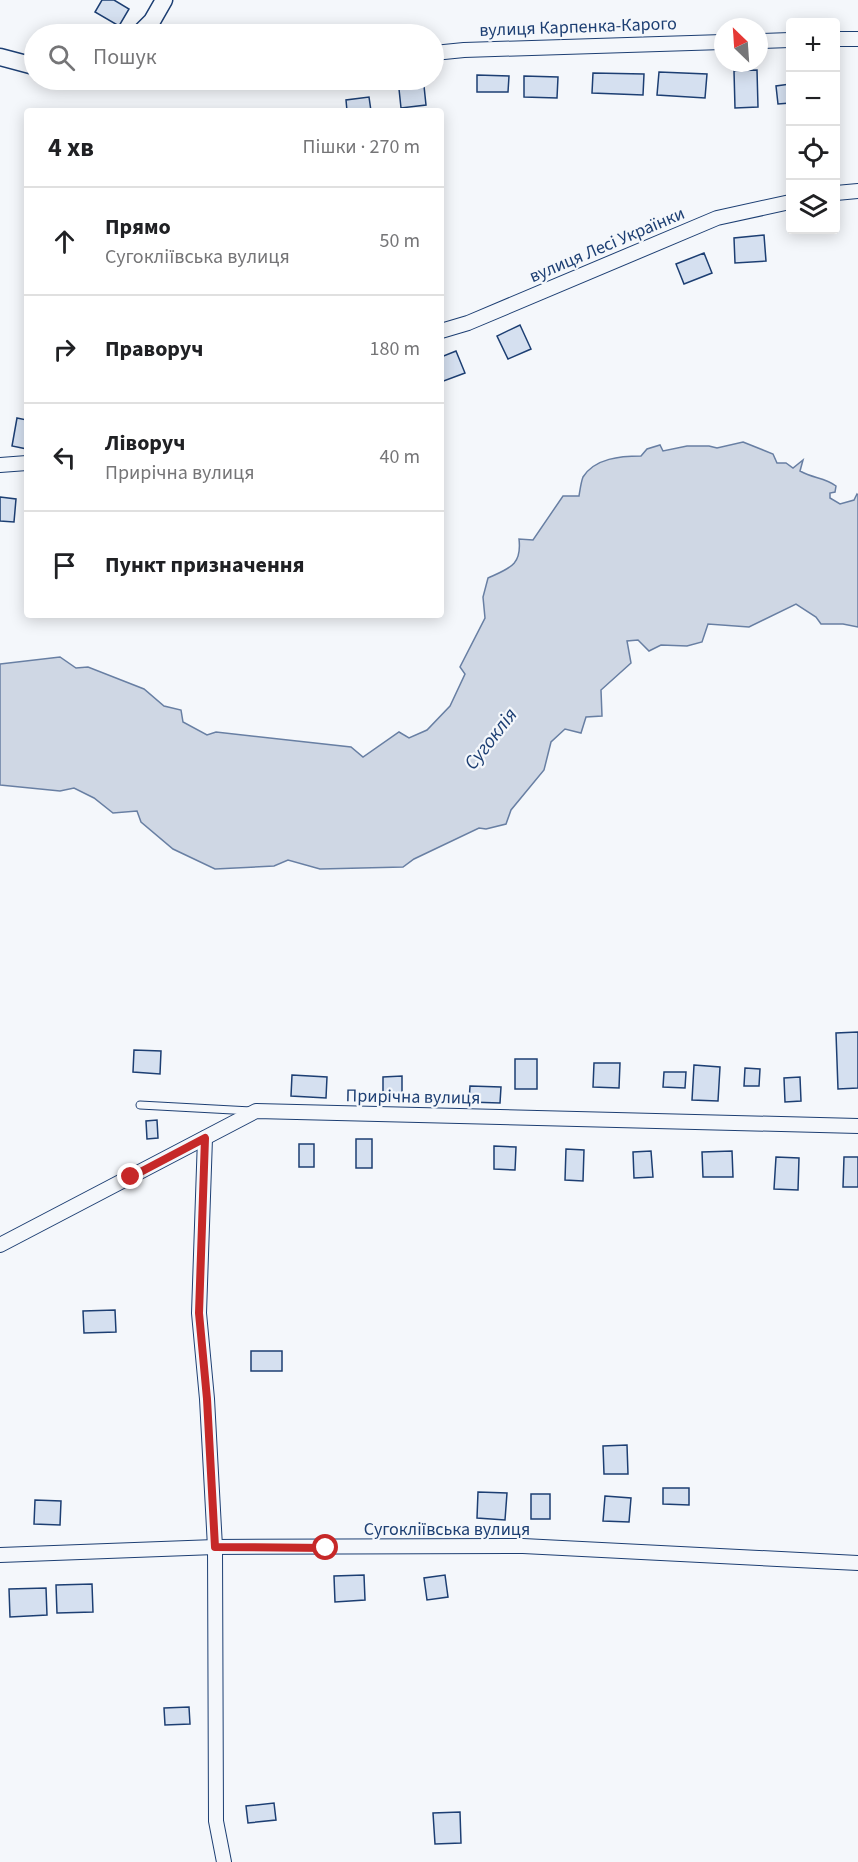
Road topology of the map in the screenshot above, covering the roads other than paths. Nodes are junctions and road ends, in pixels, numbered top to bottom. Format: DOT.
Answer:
graph roads {
  1 [pos="164,0"];
  2 [pos="155,24"];
  3 [pos="840,39"];
  4 [pos="858,39"];
  5 [pos="786,40"];
  6 [pos="768,41"];
  7 [pos="714,42"];
  8 [pos="444,53"];
  9 [pos="0,57"];
  10 [pos="24,63"];
  11 [pos="858,191"];
  12 [pos="840,193"];
  13 [pos="786,203"];
  14 [pos="444,330"];
  15 [pos="24,464"];
  16 [pos="0,465"];
  17 [pos="140,1105"];
  18 [pos="256,1111"];
  19 [pos="858,1126"];
  20 [pos="205,1138"];
  21 [pos="0,1245"];
  22 [pos="215,1547"];
  23 [pos="0,1555"];
  24 [pos="858,1563"];
  25 [pos="224,1862"];
  1 -- 2 [label="street"];
  3 -- 4 [label="street"];
  5 -- 6 [label="street"];
  7 -- 8 [label="street, вулиця Карпенка-Карого"];
  9 -- 10 [label="street"];
  11 -- 12 [label="street"];
  13 -- 14 [label="street, вулиця Лесі Українки"];
  15 -- 16 [label="street"];
  17 -- 18 [label="lane"];
  18 -- 19 [label="street, Прирічна вулиця"];
  18 -- 20 [label="street, Прирічна вулиця"];
  20 -- 21 [label="street, Прирічна вулиця"];
  20 -- 22 [label="street"];
  22 -- 23 [label="street, Сугокліївська вулиця"];
  22 -- 24 [label="street, Сугокліївська вулиця"];
  22 -- 25 [label="street"];
}
